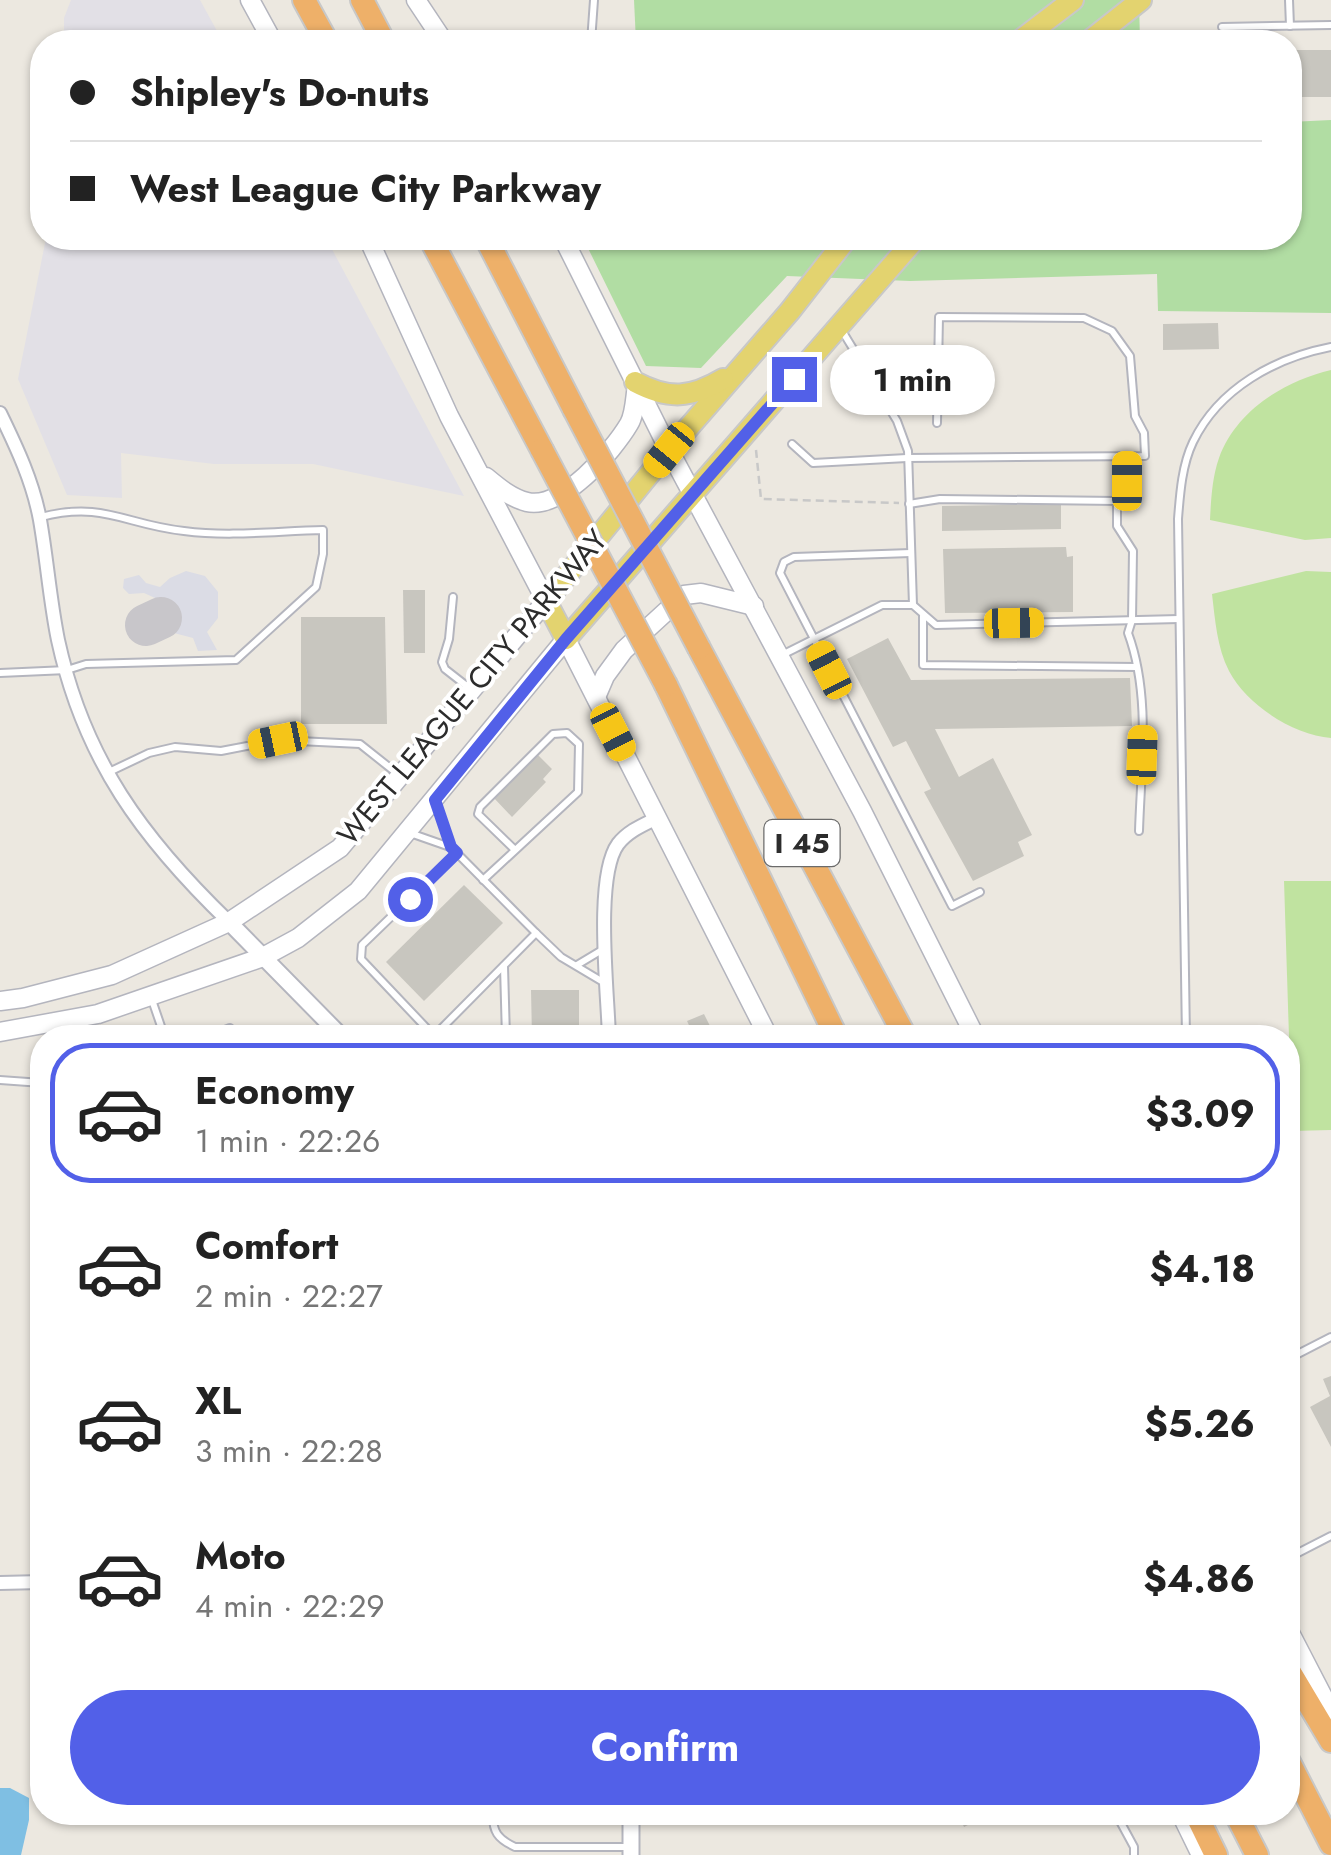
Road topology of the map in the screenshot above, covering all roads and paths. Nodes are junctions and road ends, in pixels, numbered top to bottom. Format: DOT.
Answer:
graph roads {
  1 [pos="250,0"];
  2 [pos="362,0"];
  3 [pos="380,0"];
  4 [pos="416,0"];
  5 [pos="594,0"];
  6 [pos="1073,0"];
  7 [pos="1141,0"];
  8 [pos="1289,0"];
  9 [pos="305,4"];
  10 [pos="1331,25"];
  11 [pos="1290,26"];
  12 [pos="1222,28"];
  13 [pos="266,30"];
  14 [pos="320,30"];
  15 [pos="378,30"];
  16 [pos="384,30"];
  17 [pos="436,30"];
  18 [pos="592,30"];
  19 [pos="1034,30"];
  20 [pos="1103,30"];
  21 [pos="374,250"];
  22 [pos="436,250"];
  23 [pos="492,250"];
  24 [pos="569,250"];
  25 [pos="837,250"];
  26 [pos="906,250"];
  27 [pos="840,327"];
  28 [pos="1331,346"];
  29 [pos="738,370"];
  30 [pos="636,383"];
  31 [pos="0,414"];
  32 [pos="937,423"];
  33 [pos="792,444"];
  34 [pos="756,448"];
  35 [pos="669,450"];
  36 [pos="1127,456"];
  37 [pos="908,458"];
  38 [pos="478,471"];
  39 [pos="693,494"];
  40 [pos="1117,502"];
  41 [pos="909,504"];
  42 [pos="40,517"];
  43 [pos="911,553"];
  44 [pos="453,597"];
  45 [pos="546,602"];
  46 [pos="913,605"];
  47 [pos="754,606"];
  48 [pos="923,615"];
  49 [pos="1179,619"];
  50 [pos="1132,620"];
  51 [pos="566,639"];
  52 [pos="814,639"];
  53 [pos="781,656"];
  54 [pos="1137,667"];
  55 [pos="67,670"];
  56 [pos="0,673"];
  57 [pos="473,691"];
  58 [pos="596,697"];
  59 [pos="108,773"];
  60 [pos="401,777"];
  61 [pos="435,800"];
  62 [pos="657,818"];
  63 [pos="1139,831"];
  64 [pos="408,832"];
  65 [pos="454,850"];
  66 [pos="515,850"];
  67 [pos="483,880"];
  68 [pos="980,892"];
  69 [pos="229,922"];
  70 [pos="536,933"];
  71 [pos="606,947"];
  72 [pos="263,957"];
  73 [pos="799,958"];
  74 [pos="504,965"];
  75 [pos="578,965"];
  76 [pos="608,984"];
  77 [pos="151,996"];
  78 [pos="0,1001"];
  79 [pos="38,1025"];
  80 [pos="161,1025"];
  81 [pos="330,1025"];
  82 [pos="427,1025"];
  83 [pos="448,1025"];
  84 [pos="506,1025"];
  85 [pos="609,1025"];
  86 [pos="762,1025"];
  87 [pos="823,1025"];
  88 [pos="831,1025"];
  89 [pos="899,1025"];
  90 [pos="969,1025"];
  91 [pos="1186,1025"];
  92 [pos="30,1026"];
  93 [pos="0,1032"];
  94 [pos="0,1080"];
  95 [pos="30,1081"];
  96 [pos="1331,1336"];
  97 [pos="1300,1353"];
  98 [pos="1331,1536"];
  99 [pos="1300,1552"];
  100 [pos="30,1582"];
  101 [pos="0,1583"];
  102 [pos="1300,1651"];
  103 [pos="1300,1689"];
  104 [pos="1330,1708"];
  105 [pos="1331,1742"];
  106 [pos="1300,1783"];
  107 [pos="492,1825"];
  108 [pos="631,1825"];
  109 [pos="1122,1825"];
  110 [pos="1186,1825"];
  111 [pos="1201,1825"];
  112 [pos="1242,1825"];
  113 [pos="1331,1844"];
  114 [pos="631,1851"];
  115 [pos="1134,1855"];
  116 [pos="1201,1855"];
  117 [pos="1216,1855"];
  118 [pos="1257,1855"];
  1 -- 13 [label="main road"];
  2 -- 15 [label="highway"];
  3 -- 16 [label="highway"];
  4 -- 17 [label="main road"];
  5 -- 18 [label="lane"];
  6 -- 19 [label="main road"];
  7 -- 20 [label="main road"];
  8 -- 11 [label="lane"];
  9 -- 14 [label="highway"];
  10 -- 11 [label="lane"];
  11 -- 12 [label="lane"];
  21 -- 38 [label="main road"];
  22 -- 73 [label="highway, I 45, bridge"];
  23 -- 89 [label="highway, I 45, bridge"];
  24 -- 30 [label="main road"];
  25 -- 29 [label="main road, WEST LEAGUE CITY PARKWAY"];
  26 -- 27 [label="main road, WEST LEAGUE CITY PARKWAY"];
  27 -- 37 [label="lane"];
  27 -- 39 [label="main road, WEST LEAGUE CITY PARKWAY"];
  28 -- 49 [label="lane"];
  29 -- 30 [label="main road"];
  29 -- 35 [label="main road, WEST LEAGUE CITY PARKWAY"];
  30 -- 35 [label="main road"];
  30 -- 38 [label="main road"];
  31 -- 42 [label="street"];
  32 -- 36 [label="lane"];
  33 -- 37 [label="lane"];
  34 -- 41 [label="path"];
  35 -- 39 [label="main road"];
  35 -- 45 [label="main road, WEST LEAGUE CITY PARKWAY"];
  36 -- 37 [label="lane"];
  36 -- 40 [label="lane"];
  37 -- 41 [label="lane"];
  38 -- 45 [label="main road"];
  39 -- 47 [label="main road"];
  39 -- 51 [label="main road, WEST LEAGUE CITY PARKWAY"];
  40 -- 41 [label="lane"];
  40 -- 50 [label="lane"];
  41 -- 43 [label="lane"];
  42 -- 55 [label="street"];
  42 -- 55 [label="lane"];
  43 -- 46 [label="lane"];
  43 -- 52 [label="lane"];
  44 -- 57 [label="lane"];
  45 -- 51 [label="main road"];
  45 -- 57 [label="main road, WEST LEAGUE CITY PARKWAY"];
  46 -- 48 [label="lane"];
  46 -- 52 [label="lane"];
  47 -- 53 [label="main road"];
  47 -- 58 [label="main road"];
  48 -- 50 [label="lane"];
  48 -- 54 [label="lane"];
  49 -- 50 [label="lane"];
  49 -- 91 [label="lane"];
  50 -- 54 [label="lane"];
  51 -- 58 [label="main road"];
  51 -- 61 [label="main road, WEST LEAGUE CITY PARKWAY"];
  52 -- 53 [label="lane"];
  52 -- 68 [label="lane"];
  53 -- 90 [label="main road"];
  54 -- 63 [label="lane"];
  55 -- 56 [label="lane"];
  55 -- 59 [label="street"];
  57 -- 60 [label="main road, WEST LEAGUE CITY PARKWAY"];
  58 -- 62 [label="main road"];
  59 -- 60 [label="lane"];
  59 -- 69 [label="street"];
  60 -- 69 [label="main road, WEST LEAGUE CITY PARKWAY"];
  61 -- 64 [label="main road, WEST LEAGUE CITY PARKWAY"];
  61 -- 65 [label="lane"];
  62 -- 71 [label="street"];
  62 -- 86 [label="main road"];
  64 -- 65 [label="lane"];
  64 -- 72 [label="main road, WEST LEAGUE CITY PARKWAY"];
  65 -- 67 [label="lane"];
  65 -- 82 [label="lane"];
  66 -- 66 [label="lane"];
  66 -- 67 [label="lane"];
  67 -- 70 [label="lane"];
  69 -- 72 [label="street"];
  69 -- 78 [label="main road, WEST LEAGUE CITY PARKWAY"];
  70 -- 74 [label="lane"];
  70 -- 75 [label="lane"];
  71 -- 75 [label="lane"];
  71 -- 76 [label="street"];
  72 -- 77 [label="main road, WEST LEAGUE CITY PARKWAY"];
  72 -- 81 [label="street"];
  73 -- 87 [label="highway"];
  73 -- 88 [label="highway, I 45"];
  74 -- 83 [label="lane"];
  74 -- 84 [label="lane"];
  75 -- 76 [label="lane"];
  76 -- 85 [label="street"];
  77 -- 79 [label="main road, WEST LEAGUE CITY PARKWAY"];
  77 -- 80 [label="lane"];
  92 -- 93 [label="main road, WEST LEAGUE CITY PARKWAY"];
  94 -- 95 [label="lane"];
  96 -- 97 [label="lane"];
  98 -- 99 [label="lane"];
  100 -- 101 [label="street"];
  102 -- 104 [label="main road"];
  103 -- 105 [label="highway"];
  106 -- 113 [label="highway"];
  107 -- 114 [label="lane"];
  108 -- 114 [label="street"];
  109 -- 115 [label="lane"];
  110 -- 116 [label="main road"];
  111 -- 117 [label="highway"];
  112 -- 118 [label="highway"];
}
